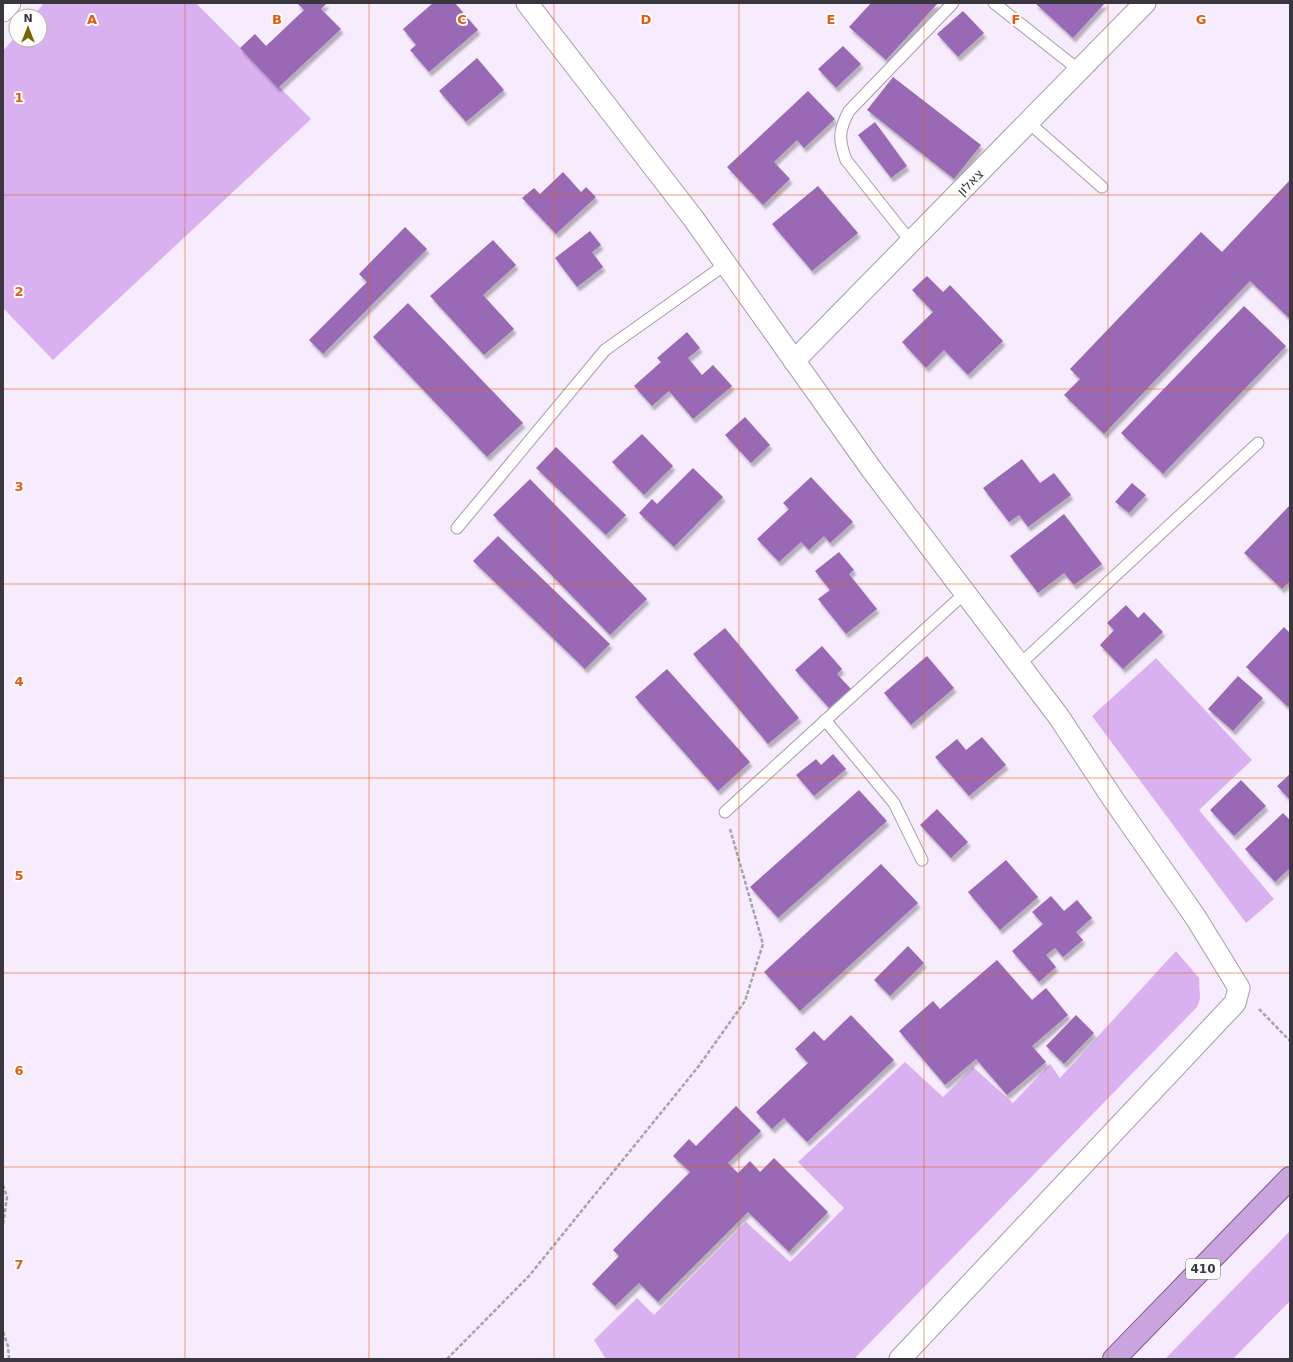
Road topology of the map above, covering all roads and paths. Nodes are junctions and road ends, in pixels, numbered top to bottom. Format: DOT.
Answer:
graph roads {
  1 [pos="10,3"];
  2 [pos="527,3"];
  3 [pos="953,3"];
  4 [pos="994,3"];
  5 [pos="1145,3"];
  6 [pos="3,11"];
  7 [pos="1079,70"];
  8 [pos="1028,122"];
  9 [pos="1102,187"];
  10 [pos="911,242"];
  11 [pos="726,264"];
  12 [pos="794,361"];
  13 [pos="1258,442"];
  14 [pos="457,528"];
  15 [pos="965,593"];
  16 [pos="1019,665"];
  17 [pos="825,720"];
  18 [pos="725,812"];
  19 [pos="922,860"];
  20 [pos="1239,988"];
  21 [pos="1290,1041"];
  22 [pos="1290,1178"];
  23 [pos="3,1185"];
  24 [pos="3,1225"];
  25 [pos="3,1332"];
  26 [pos="1115,1358"];
  27 [pos="9,1359"];
  28 [pos="447,1359"];
  29 [pos="900,1359"];
  1 -- 6 [label="street"];
  2 -- 11 [label="street"];
  3 -- 10 [label="lane"];
  4 -- 7 [label="lane"];
  5 -- 7 [label="street, צאלון"];
  7 -- 8 [label="street, צאלון"];
  8 -- 9 [label="lane"];
  8 -- 10 [label="street, צאלון"];
  10 -- 12 [label="street, צאלון"];
  11 -- 12 [label="street"];
  11 -- 14 [label="lane"];
  12 -- 15 [label="street"];
  13 -- 16 [label="lane"];
  15 -- 16 [label="street"];
  15 -- 17 [label="lane"];
  16 -- 20 [label="street"];
  17 -- 18 [label="lane"];
  17 -- 19 [label="lane"];
  18 -- 28 [label="path"];
  20 -- 21 [label="path"];
  20 -- 29 [label="street"];
  22 -- 26 [label="main road, 410"];
  23 -- 24 [label="path"];
  25 -- 27 [label="path"];
}
